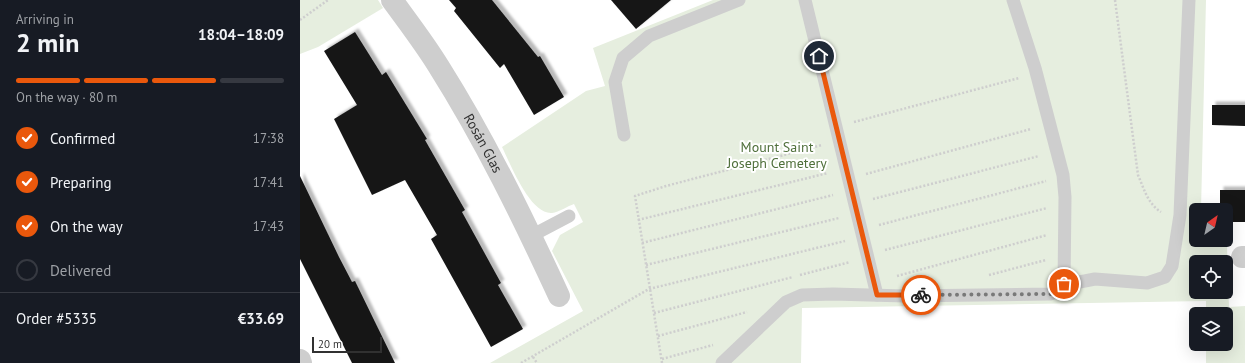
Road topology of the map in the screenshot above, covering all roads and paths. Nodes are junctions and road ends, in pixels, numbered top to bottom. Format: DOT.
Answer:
graph roads {
  1 [pos="328,0"];
  2 [pos="392,0"];
  3 [pos="738,0"];
  4 [pos="805,0"];
  5 [pos="1013,0"];
  6 [pos="1115,0"];
  7 [pos="1189,0"];
  8 [pos="300,20"];
  9 [pos="1037,73"];
  10 [pos="1050,124"];
  11 [pos="624,135"];
  12 [pos="839,141"];
  13 [pos="1057,152"];
  14 [pos="1063,177"];
  15 [pos="849,179"];
  16 [pos="1064,203"];
  17 [pos="856,208"];
  18 [pos="569,216"];
  19 [pos="638,220"];
  20 [pos="1179,221"];
  21 [pos="1064,230"];
  22 [pos="862,233"];
  23 [pos="531,236"];
  24 [pos="642,243"];
  25 [pos="867,256"];
  26 [pos="646,265"];
  27 [pos="1064,284"];
  28 [pos="875,288"];
  29 [pos="649,289"];
  30 [pos="560,296"];
  31 [pos="654,312"];
  32 [pos="748,312"];
  33 [pos="658,336"];
  34 [pos="714,345"];
  35 [pos="533,356"];
  36 [pos="662,359"];
  37 [pos="300,360"];
  38 [pos="301,363"];
  39 [pos="521,363"];
  40 [pos="536,363"];
  41 [pos="662,363"];
  42 [pos="722,363"];
  1 -- 8 [label="path"];
  2 -- 23 [label="street, Rosán Glas"];
  3 -- 11 [label="lane"];
  4 -- 12 [label="lane"];
  5 -- 9 [label="lane"];
  6 -- 20 [label="path"];
  7 -- 20 [label="lane"];
  9 -- 10 [label="lane"];
  9 -- 12 [label="path"];
  10 -- 13 [label="lane"];
  10 -- 15 [label="path"];
  12 -- 15 [label="lane"];
  12 -- 19 [label="path"];
  13 -- 14 [label="lane"];
  13 -- 17 [label="path"];
  14 -- 16 [label="lane"];
  14 -- 22 [label="path"];
  15 -- 17 [label="lane"];
  15 -- 19 [label="path"];
  15 -- 24 [label="path"];
  16 -- 21 [label="lane"];
  16 -- 25 [label="path"];
  17 -- 22 [label="lane"];
  17 -- 26 [label="path"];
  18 -- 23 [label="lane"];
  19 -- 24 [label="path"];
  20 -- 27 [label="lane"];
  21 -- 27 [label="lane"];
  21 -- 28 [label="path"];
  22 -- 25 [label="lane"];
  22 -- 29 [label="path"];
  23 -- 30 [label="street, Rosán Glas"];
  24 -- 26 [label="path"];
  25 -- 28 [label="lane"];
  25 -- 31 [label="path"];
  26 -- 29 [label="path"];
  27 -- 28 [label="lane"];
  28 -- 42 [label="lane"];
  29 -- 31 [label="path"];
  29 -- 35 [label="path"];
  31 -- 33 [label="path"];
  32 -- 33 [label="path"];
  33 -- 36 [label="path"];
  34 -- 36 [label="path"];
  35 -- 39 [label="path"];
  35 -- 40 [label="path"];
  36 -- 41 [label="path"];
  37 -- 38 [label="street"];
}
